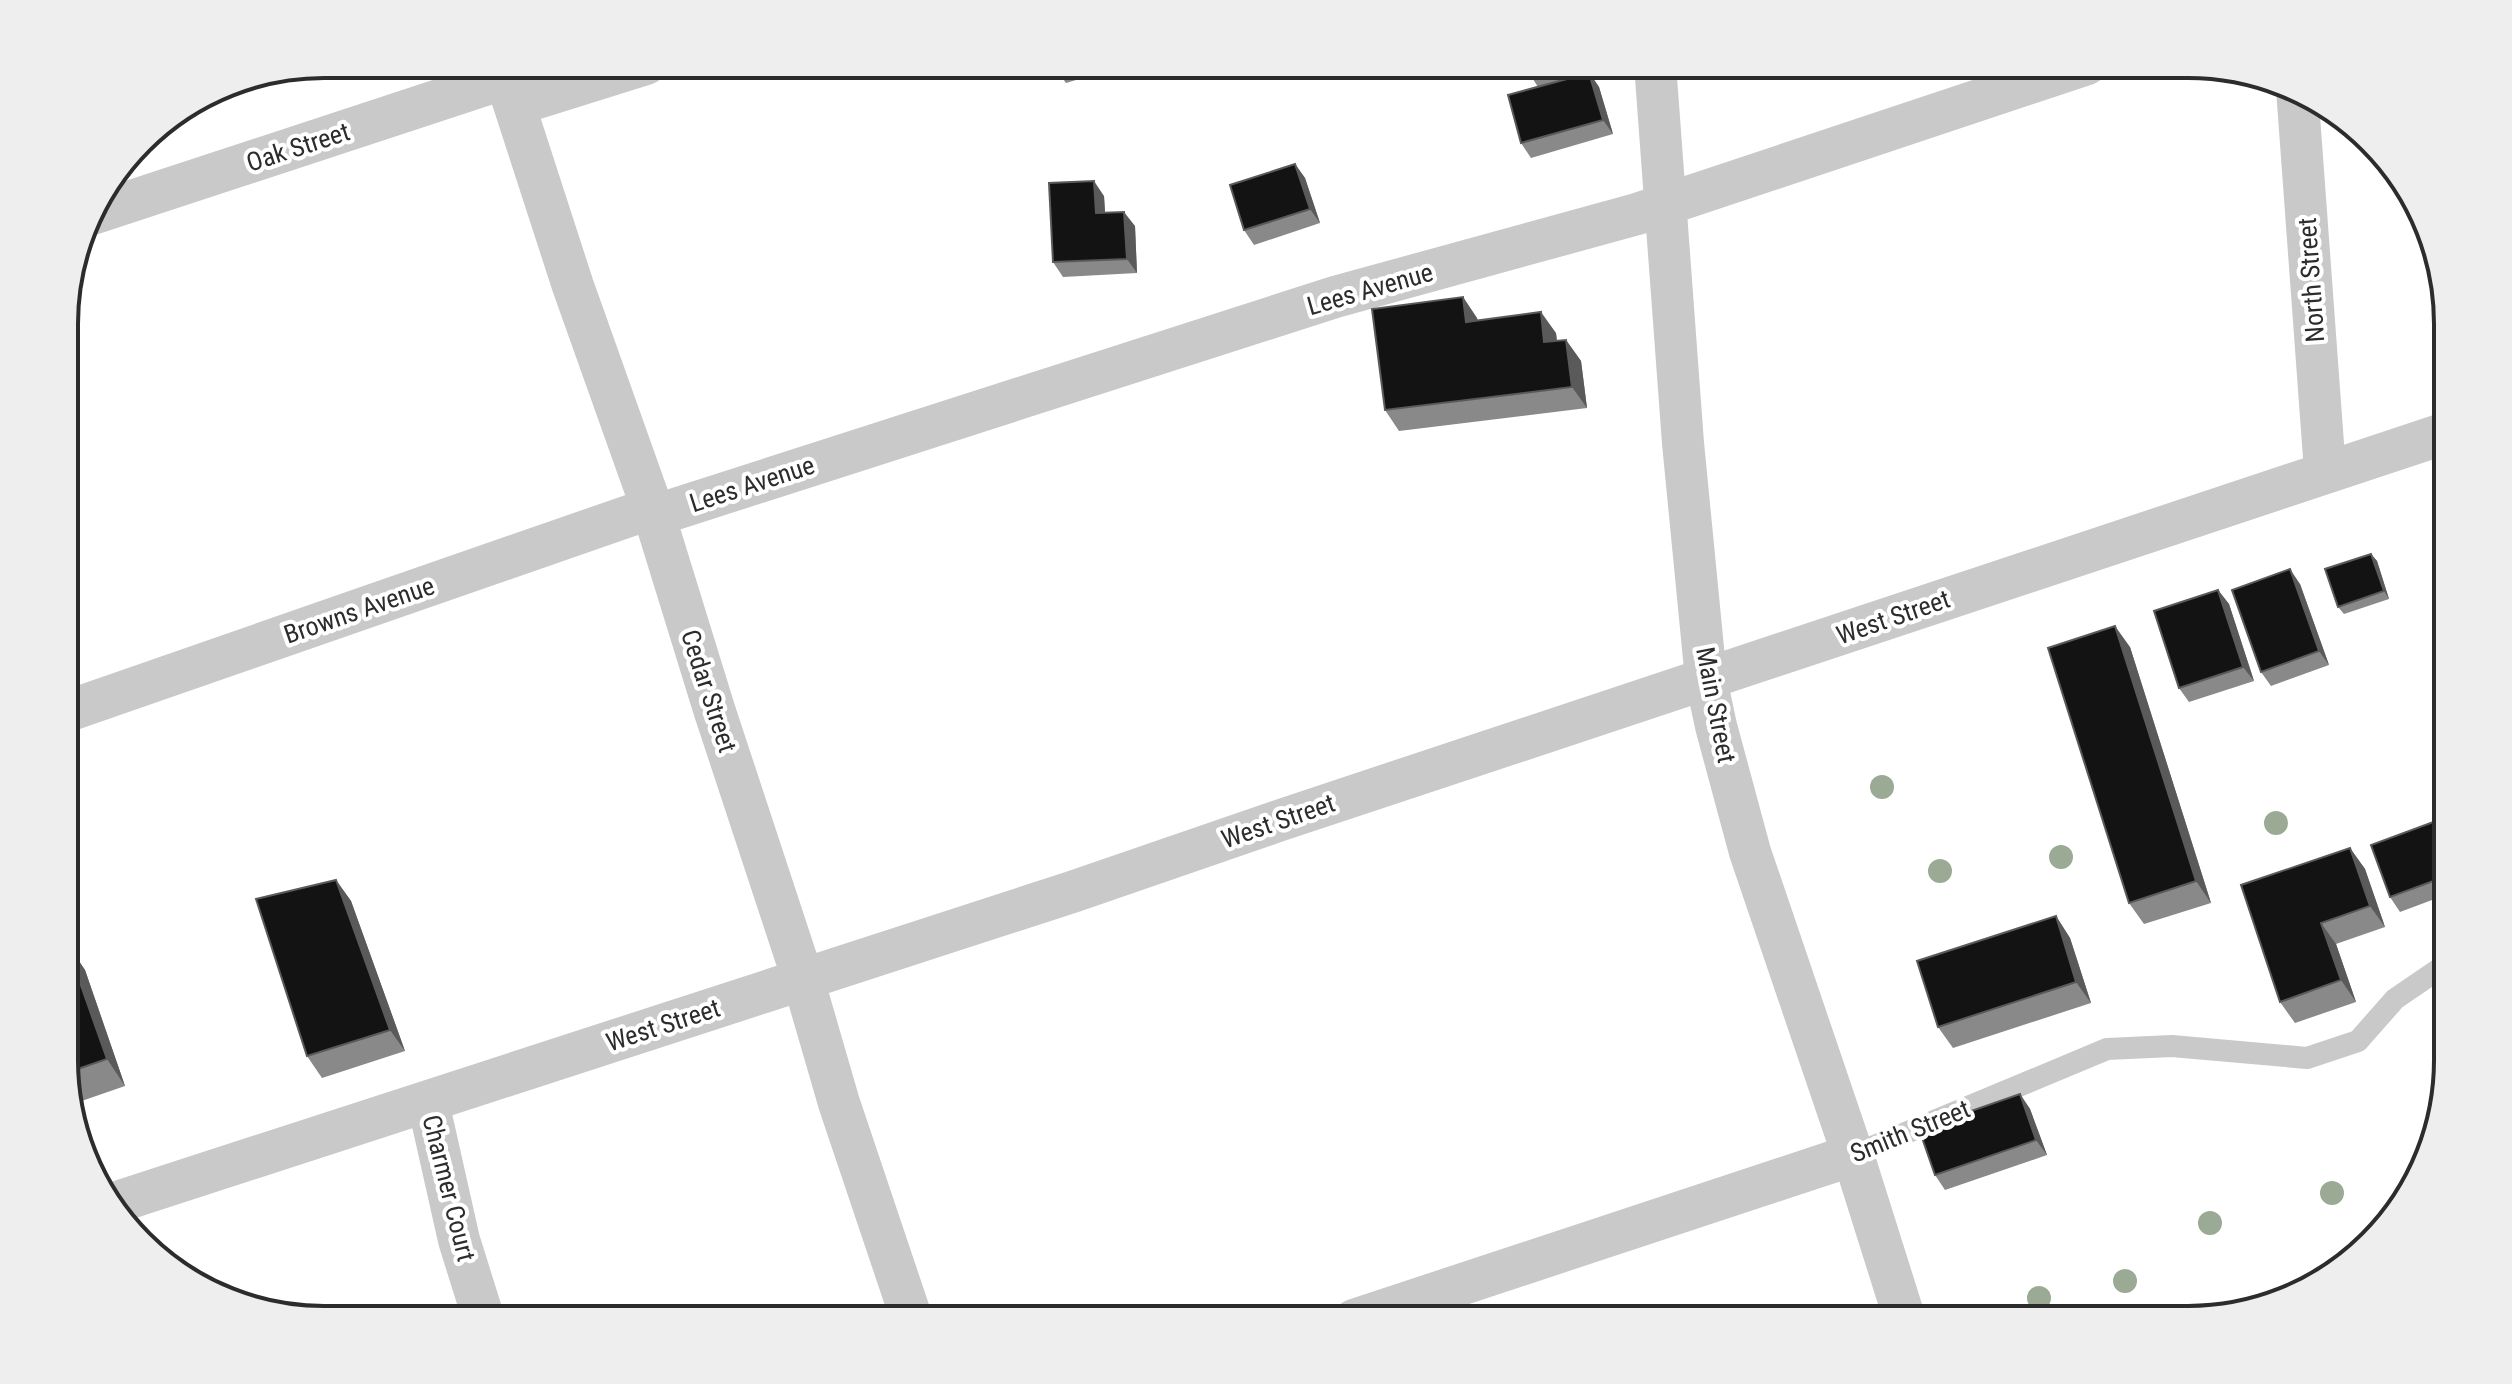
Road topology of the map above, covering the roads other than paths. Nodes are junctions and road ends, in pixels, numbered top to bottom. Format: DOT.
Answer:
graph roads {
  1 [pos="1656,78"];
  2 [pos="2045,78"];
  3 [pos="531,79"];
  4 [pos="507,82"];
  5 [pos="2298,104"];
  6 [pos="1664,205"];
  7 [pos="106,210"];
  8 [pos="2434,437"];
  9 [pos="2325,471"];
  10 [pos="652,508"];
  11 [pos="1706,679"];
  12 [pos="78,707"];
  13 [pos="2434,972"];
  14 [pos="803,979"];
  15 [pos="428,1102"];
  16 [pos="1853,1155"];
  17 [pos="122,1201"];
  18 [pos="1398,1305"];
  19 [pos="1900,1305"];
  20 [pos="480,1306"];
  21 [pos="907,1306"];
  1 -- 6 [label="street, Main Street"];
  2 -- 6 [label="street, Lees Avenue"];
  3 -- 4 [label="street, Oak Street"];
  4 -- 7 [label="street, Oak Street"];
  4 -- 10 [label="street, Cedar Street"];
  5 -- 9 [label="street, North Street"];
  6 -- 10 [label="street, Lees Avenue"];
  6 -- 11 [label="street, Main Street"];
  8 -- 9 [label="street, West Street"];
  9 -- 11 [label="street, West Street"];
  10 -- 12 [label="street, Browns Avenue"];
  10 -- 14 [label="street, Cedar Street"];
  11 -- 14 [label="street, West Street"];
  11 -- 16 [label="street, Main Street"];
  13 -- 16 [label="lane, Smith Street"];
  14 -- 15 [label="street, West Street"];
  14 -- 21 [label="street, Cedar Street"];
  15 -- 17 [label="street, West Street"];
  15 -- 20 [label="street, Charmer Court"];
  16 -- 18 [label="street, Smith Street"];
  16 -- 19 [label="street, Main Street"];
}
